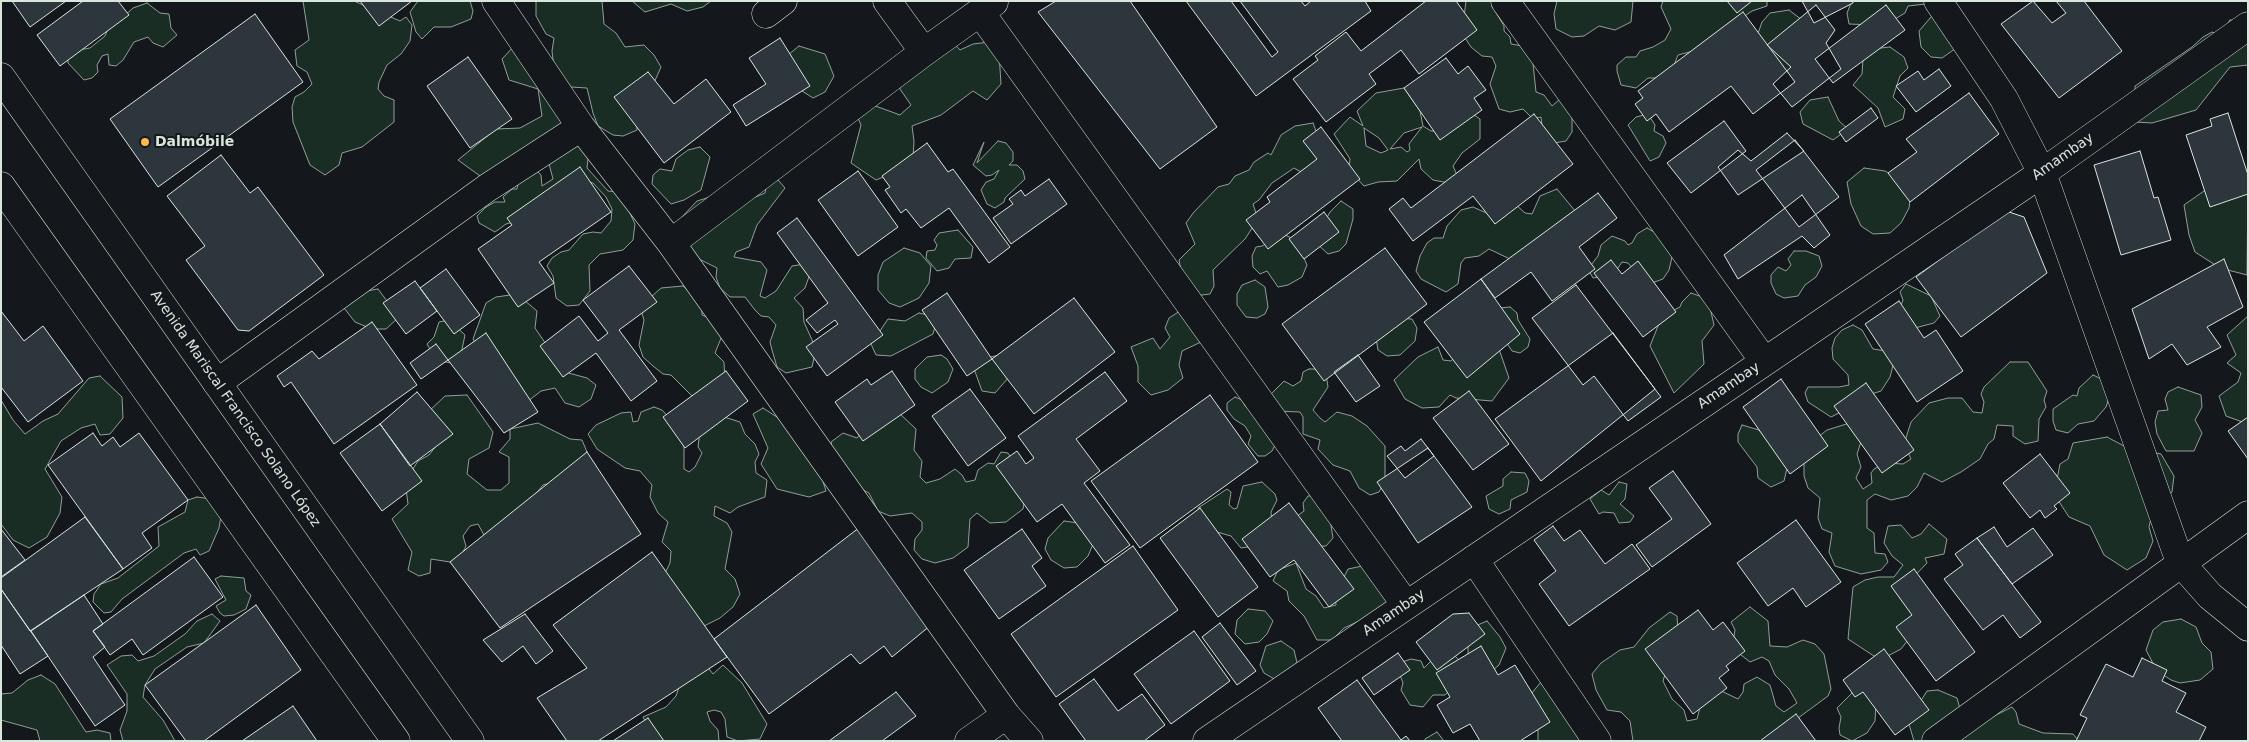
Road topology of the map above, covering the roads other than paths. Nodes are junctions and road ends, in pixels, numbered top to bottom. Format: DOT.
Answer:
graph roads {
  1 [pos="496,1"];
  2 [pos="887,1"];
  3 [pos="1504,1"];
  4 [pos="1938,1"];
  5 [pos="988,7"];
  6 [pos="2248,26"];
  7 [pos="924,52"];
  8 [pos="1,77"];
  9 [pos="581,127"];
  10 [pos="2042,173"];
  11 [pos="1,186"];
  12 [pos="671,243"];
  13 [pos="1764,361"];
  14 [pos="217,383"];
  15 [pos="2248,515"];
  16 [pos="1474,559"];
  17 [pos="2180,562"];
  18 [pos="1406,605"];
  19 [pos="2248,627"];
  20 [pos="1006,715"];
  21 [pos="396,741"];
  22 [pos="470,741"];
  23 [pos="969,741"];
  24 [pos="1029,741"];
  25 [pos="1207,741"];
  26 [pos="1597,741"];
  27 [pos="1936,741"];
  1 -- 9 [label="street"];
  2 -- 7 [label="street"];
  3 -- 13 [label="street"];
  4 -- 10 [label="street"];
  5 -- 7 [label="street"];
  5 -- 18 [label="street"];
  6 -- 10 [label="street, Amambay"];
  7 -- 12 [label="street"];
  8 -- 14 [label="street, Avenida Mariscal Francisco Solano López"];
  9 -- 12 [label="street"];
  9 -- 14 [label="street"];
  10 -- 13 [label="street, Amambay"];
  10 -- 17 [label="street"];
  11 -- 21 [label="street"];
  12 -- 20 [label="street"];
  13 -- 16 [label="street, Amambay"];
  14 -- 22 [label="street, Avenida Mariscal Francisco Solano López"];
  15 -- 17 [label="street"];
  16 -- 18 [label="street, Amambay"];
  16 -- 26 [label="street"];
  17 -- 19 [label="street"];
  17 -- 27 [label="street"];
  18 -- 25 [label="street, Amambay"];
  20 -- 23 [label="street"];
  20 -- 24 [label="street"];
}
